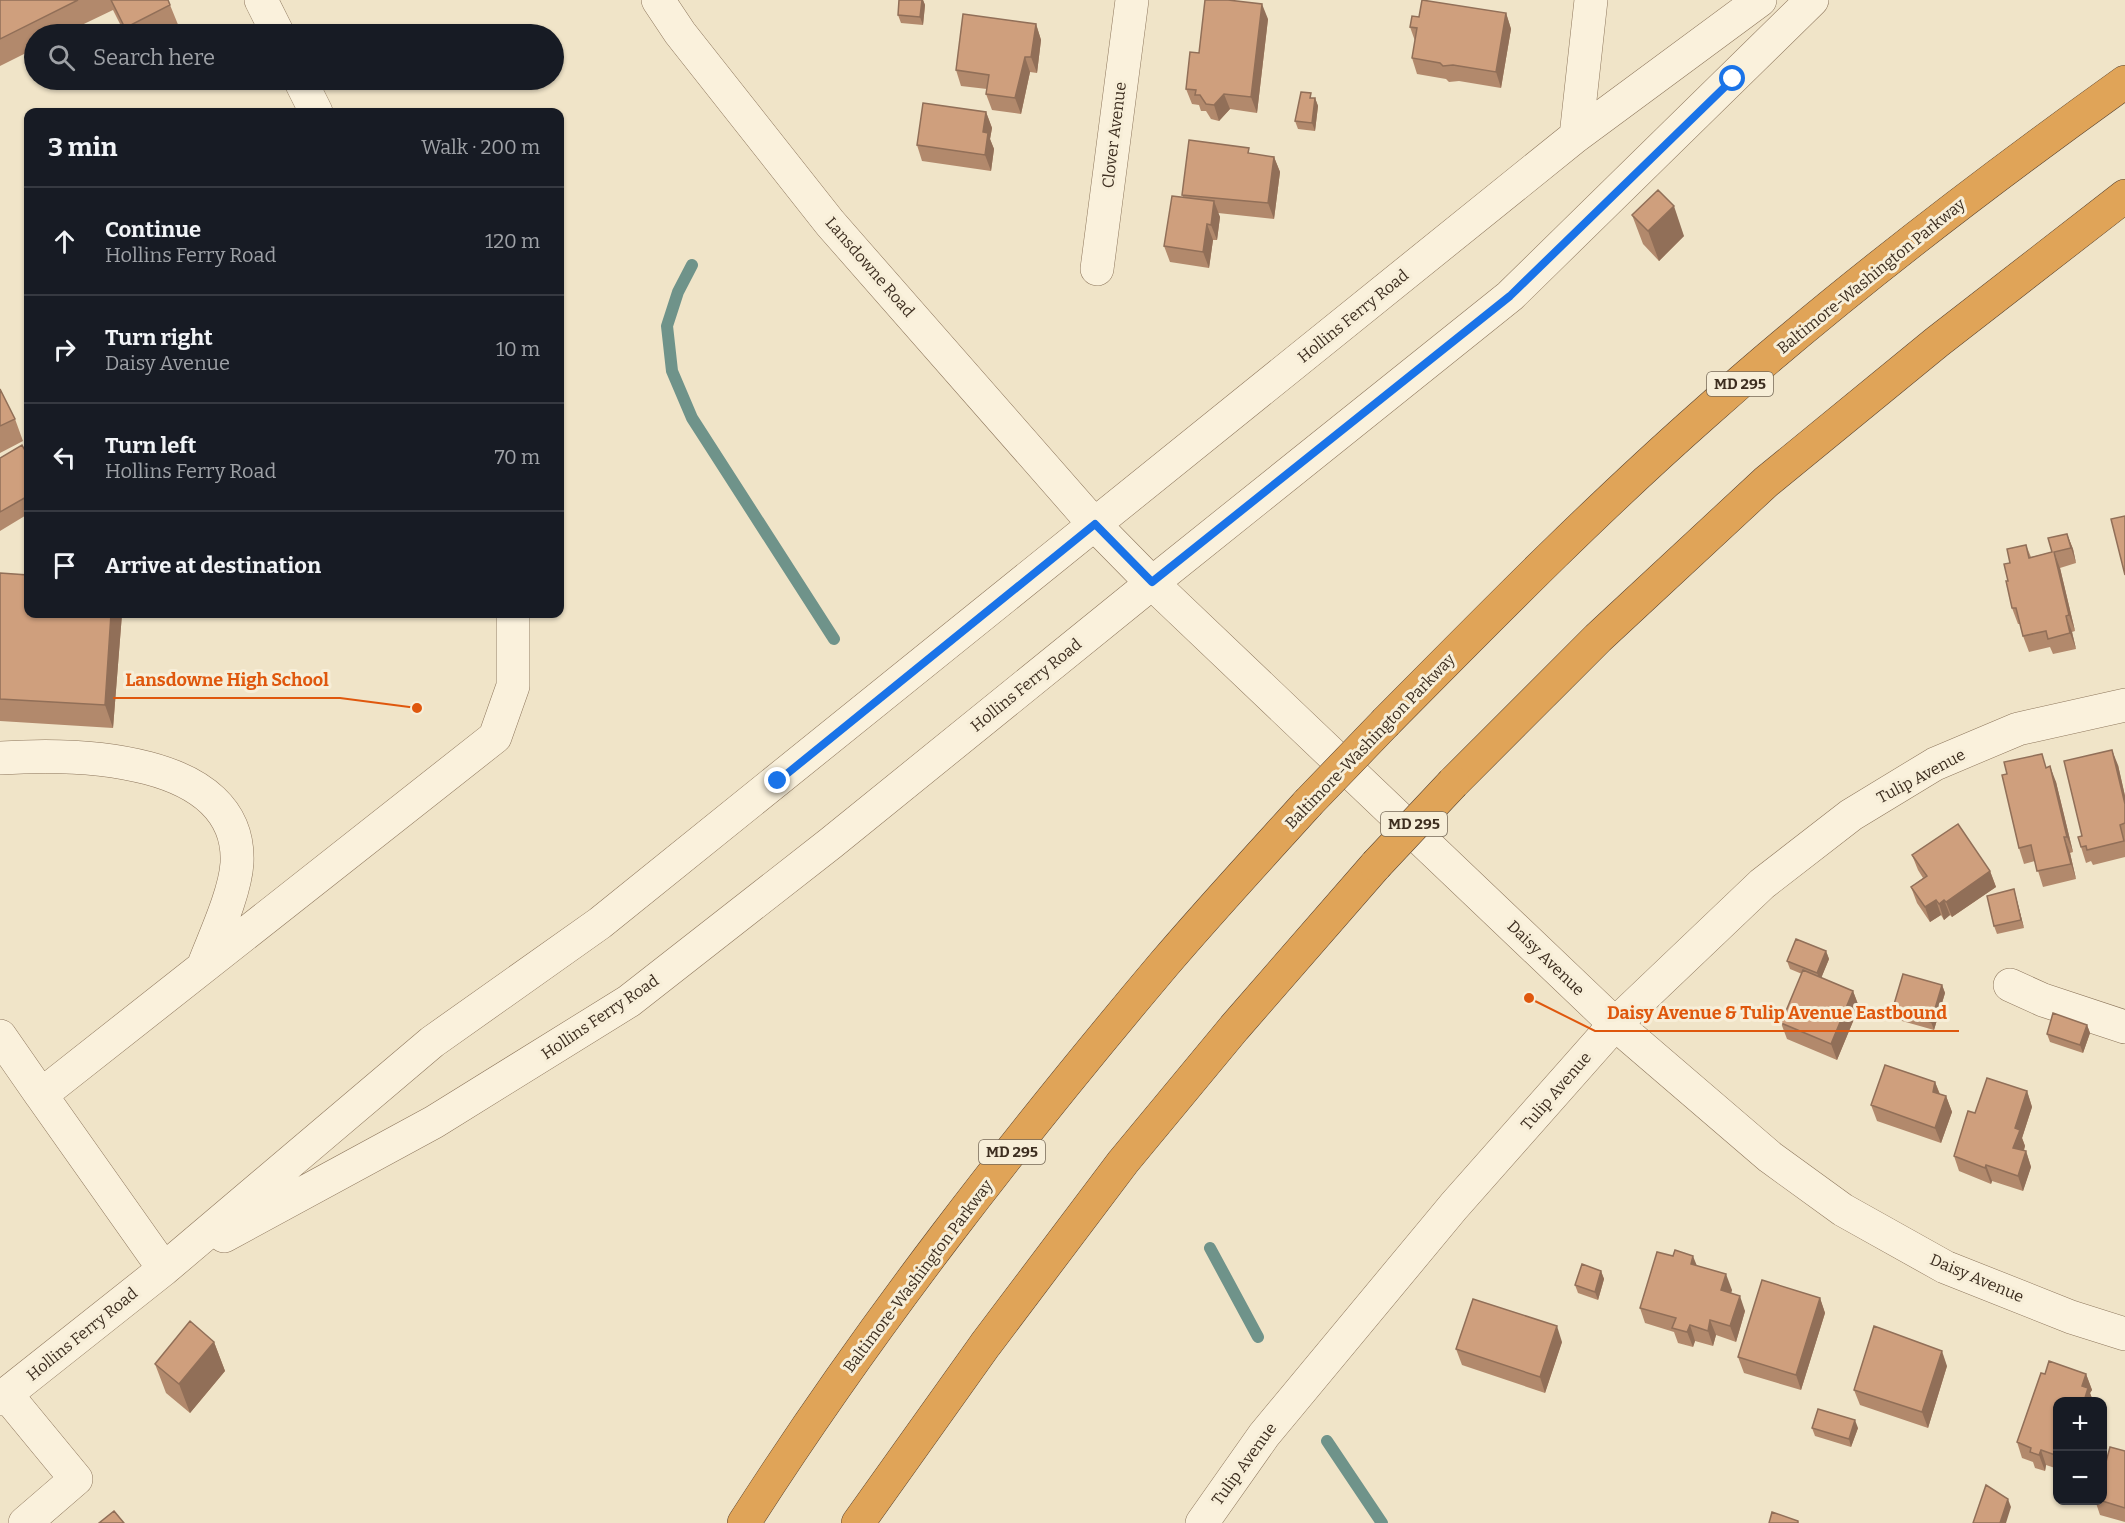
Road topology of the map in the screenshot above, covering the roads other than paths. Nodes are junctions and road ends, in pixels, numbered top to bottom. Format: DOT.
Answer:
graph roads {
  1 [pos="261,0"];
  2 [pos="658,0"];
  3 [pos="1132,0"];
  4 [pos="1591,0"];
  5 [pos="1760,0"];
  6 [pos="1812,0"];
  7 [pos="273,24"];
  8 [pos="2125,82"];
  9 [pos="305,90"];
  10 [pos="314,108"];
  11 [pos="1576,136"];
  12 [pos="2125,196"];
  13 [pos="1096,269"];
  14 [pos="1095,524"];
  15 [pos="1152,582"];
  16 [pos="513,618"];
  17 [pos="2125,705"];
  18 [pos="0,758"];
  19 [pos="202,967"];
  20 [pos="2010,985"];
  21 [pos="1615,1024"];
  22 [pos="2125,1027"];
  23 [pos="0,1036"];
  24 [pos="41,1095"];
  25 [pos="164,1269"];
  26 [pos="2125,1334"];
  27 [pos="3,1397"];
  28 [pos="25,1523"];
  29 [pos="744,1523"];
  30 [pos="858,1523"];
  31 [pos="1202,1523"];
  1 -- 7 [label="street"];
  2 -- 14 [label="street, Lansdowne Road"];
  3 -- 13 [label="street, Clover Avenue"];
  4 -- 11 [label="street"];
  5 -- 11 [label="street, Hollins Ferry Road"];
  6 -- 15 [label="street, Hollins Ferry Road"];
  8 -- 29 [label="highway, Baltimore-Washington Parkway / MD 295, bridge"];
  9 -- 10 [label="street"];
  11 -- 14 [label="street, Hollins Ferry Road"];
  12 -- 30 [label="highway, MD 295, bridge"];
  14 -- 15 [label="street, Daisy Avenue"];
  14 -- 25 [label="street, Hollins Ferry Road"];
  15 -- 21 [label="street, Daisy Avenue"];
  15 -- 25 [label="street, Hollins Ferry Road"];
  16 -- 19 [label="street"];
  17 -- 21 [label="street, Tulip Avenue"];
  18 -- 19 [label="street"];
  19 -- 24 [label="street"];
  20 -- 22 [label="street"];
  21 -- 26 [label="street, Daisy Avenue"];
  21 -- 31 [label="street, Tulip Avenue"];
  23 -- 24 [label="street"];
  24 -- 25 [label="street"];
  25 -- 27 [label="street, Hollins Ferry Road"];
  27 -- 28 [label="street"];
}
